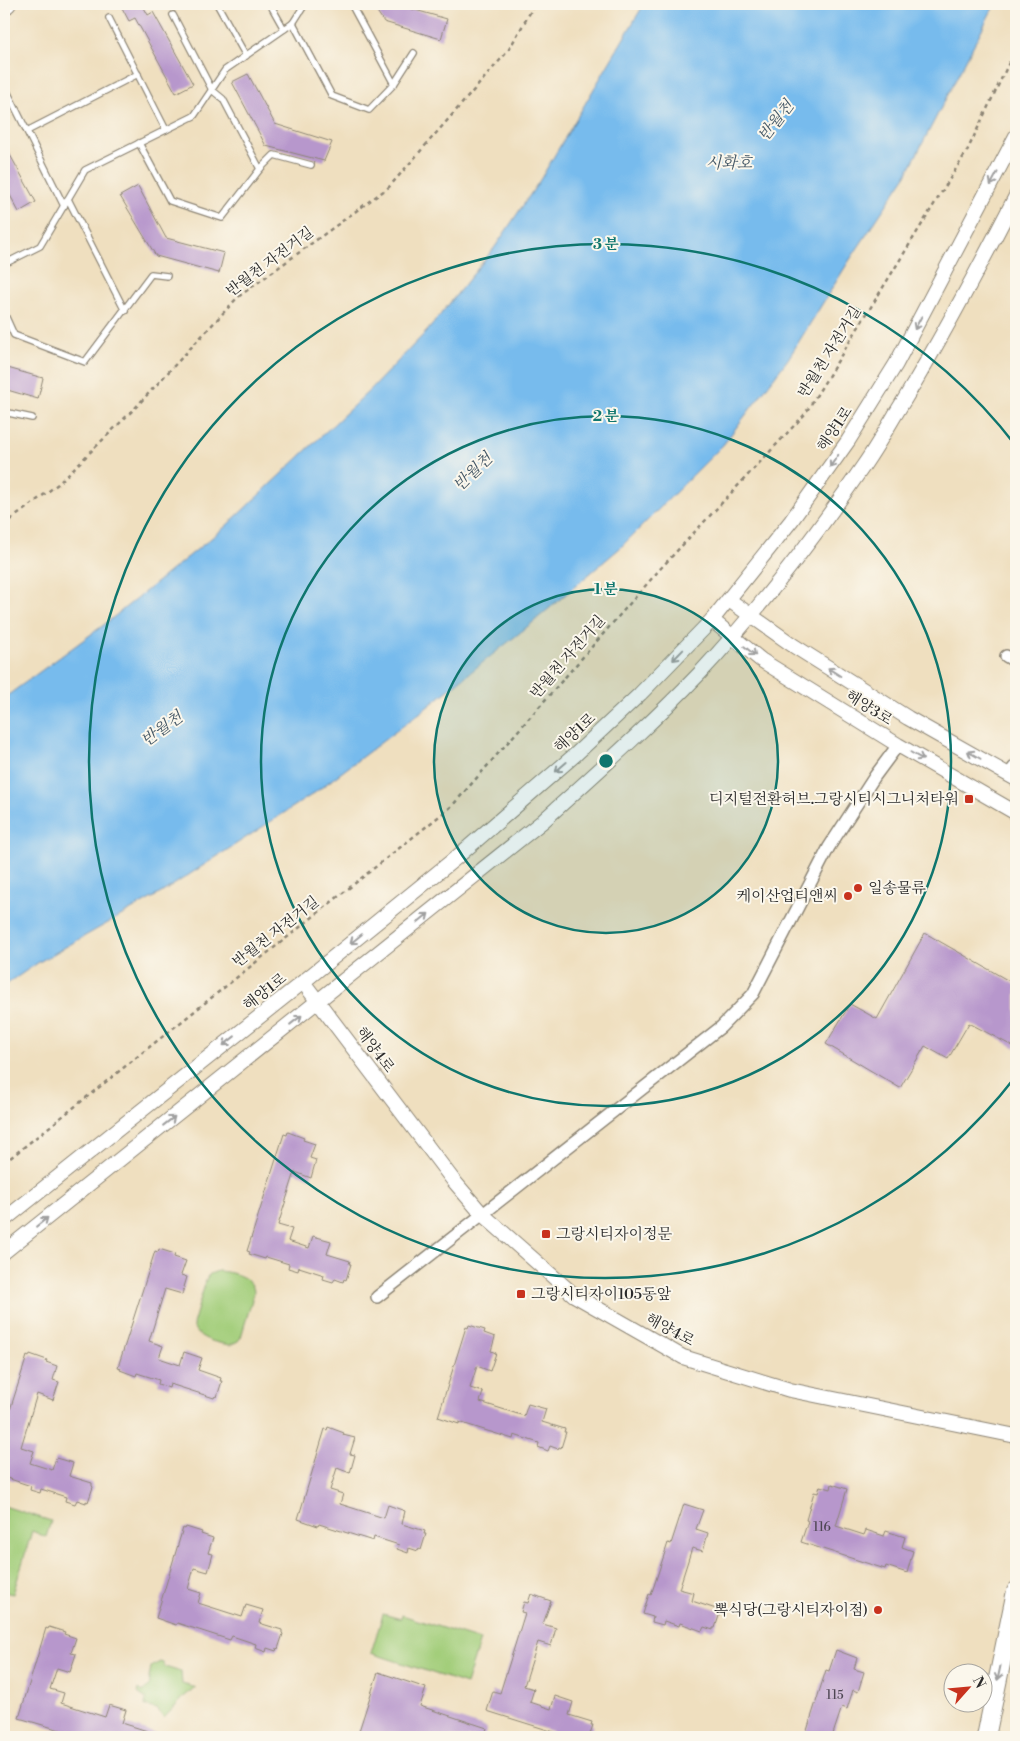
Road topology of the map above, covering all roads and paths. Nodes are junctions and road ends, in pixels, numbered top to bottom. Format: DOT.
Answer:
graph roads {
  1 [pos="9,4"];
  2 [pos="217,4"];
  3 [pos="270,4"];
  4 [pos="305,4"];
  5 [pos="351,4"];
  6 [pos="535,4"];
  7 [pos="4,8"];
  8 [pos="173,15"];
  9 [pos="109,18"];
  10 [pos="293,23"];
  11 [pos="284,29"];
  12 [pos="1016,48"];
  13 [pos="414,53"];
  14 [pos="246,56"];
  15 [pos="138,74"];
  16 [pos="394,84"];
  17 [pos="4,85"];
  18 [pos="212,90"];
  19 [pos="166,130"];
  20 [pos="27,131"];
  21 [pos="1016,136"];
  22 [pos="139,143"];
  23 [pos="312,165"];
  24 [pos="260,169"];
  25 [pos="1016,196"];
  26 [pos="68,199"];
  27 [pos="64,206"];
  28 [pos="4,264"];
  29 [pos="167,276"];
  30 [pos="125,311"];
  31 [pos="4,313"];
  32 [pos="4,412"];
  33 [pos="32,418"];
  34 [pos="4,526"];
  35 [pos="729,600"];
  36 [pos="750,615"];
  37 [pos="712,620"];
  38 [pos="732,636"];
  39 [pos="1006,656"];
  40 [pos="1016,662"];
  41 [pos="898,745"];
  42 [pos="1014,773"];
  43 [pos="1016,813"];
  44 [pos="303,982"];
  45 [pos="318,1002"];
  46 [pos="4,1163"];
  47 [pos="482,1214"];
  48 [pos="4,1220"];
  49 [pos="4,1252"];
  50 [pos="376,1297"];
  51 [pos="1016,1436"];
  52 [pos="1016,1591"];
  53 [pos="986,1737"];
  1 -- 7 [label="street"];
  2 -- 14 [label="lane"];
  3 -- 11 [label="lane"];
  4 -- 10 [label="lane"];
  5 -- 16 [label="lane"];
  6 -- 34 [label="path, 반월천 자전거길"];
  8 -- 18 [label="lane"];
  9 -- 15 [label="lane"];
  10 -- 11 [label="lane"];
  10 -- 16 [label="lane"];
  11 -- 14 [label="lane"];
  12 -- 46 [label="path, 반월천 자전거길"];
  13 -- 16 [label="lane"];
  14 -- 18 [label="lane"];
  15 -- 19 [label="lane"];
  15 -- 20 [label="lane"];
  17 -- 20 [label="lane"];
  18 -- 19 [label="lane"];
  18 -- 24 [label="lane"];
  19 -- 22 [label="lane"];
  20 -- 27 [label="lane"];
  21 -- 35 [label="street, 해양1로, one-way"];
  22 -- 24 [label="lane"];
  22 -- 26 [label="lane"];
  23 -- 24 [label="lane"];
  25 -- 36 [label="street"];
  26 -- 27 [label="lane"];
  26 -- 30 [label="lane"];
  27 -- 28 [label="lane"];
  29 -- 30 [label="lane"];
  30 -- 31 [label="lane"];
  32 -- 33 [label="lane"];
  35 -- 36 [label="street, 해양3로"];
  35 -- 37 [label="street, 해양1로"];
  36 -- 38 [label="street"];
  42 -- 36 [label="street, 해양3로, one-way"];
  37 -- 38 [label="street, 해양3로"];
  37 -- 44 [label="street, 해양1로, one-way"];
  38 -- 41 [label="street, 해양3로, one-way"];
  45 -- 38 [label="street, one-way"];
  39 -- 40 [label="street"];
  41 -- 43 [label="street, 해양3로, one-way"];
  41 -- 47 [label="street"];
  44 -- 45 [label="street, 해양4로"];
  44 -- 48 [label="street, 해양1로, one-way"];
  45 -- 47 [label="street, 해양4로"];
  49 -- 45 [label="street, one-way"];
  47 -- 50 [label="street"];
  47 -- 51 [label="street, 해양4로"];
  52 -- 53 [label="main road, one-way"];
}
